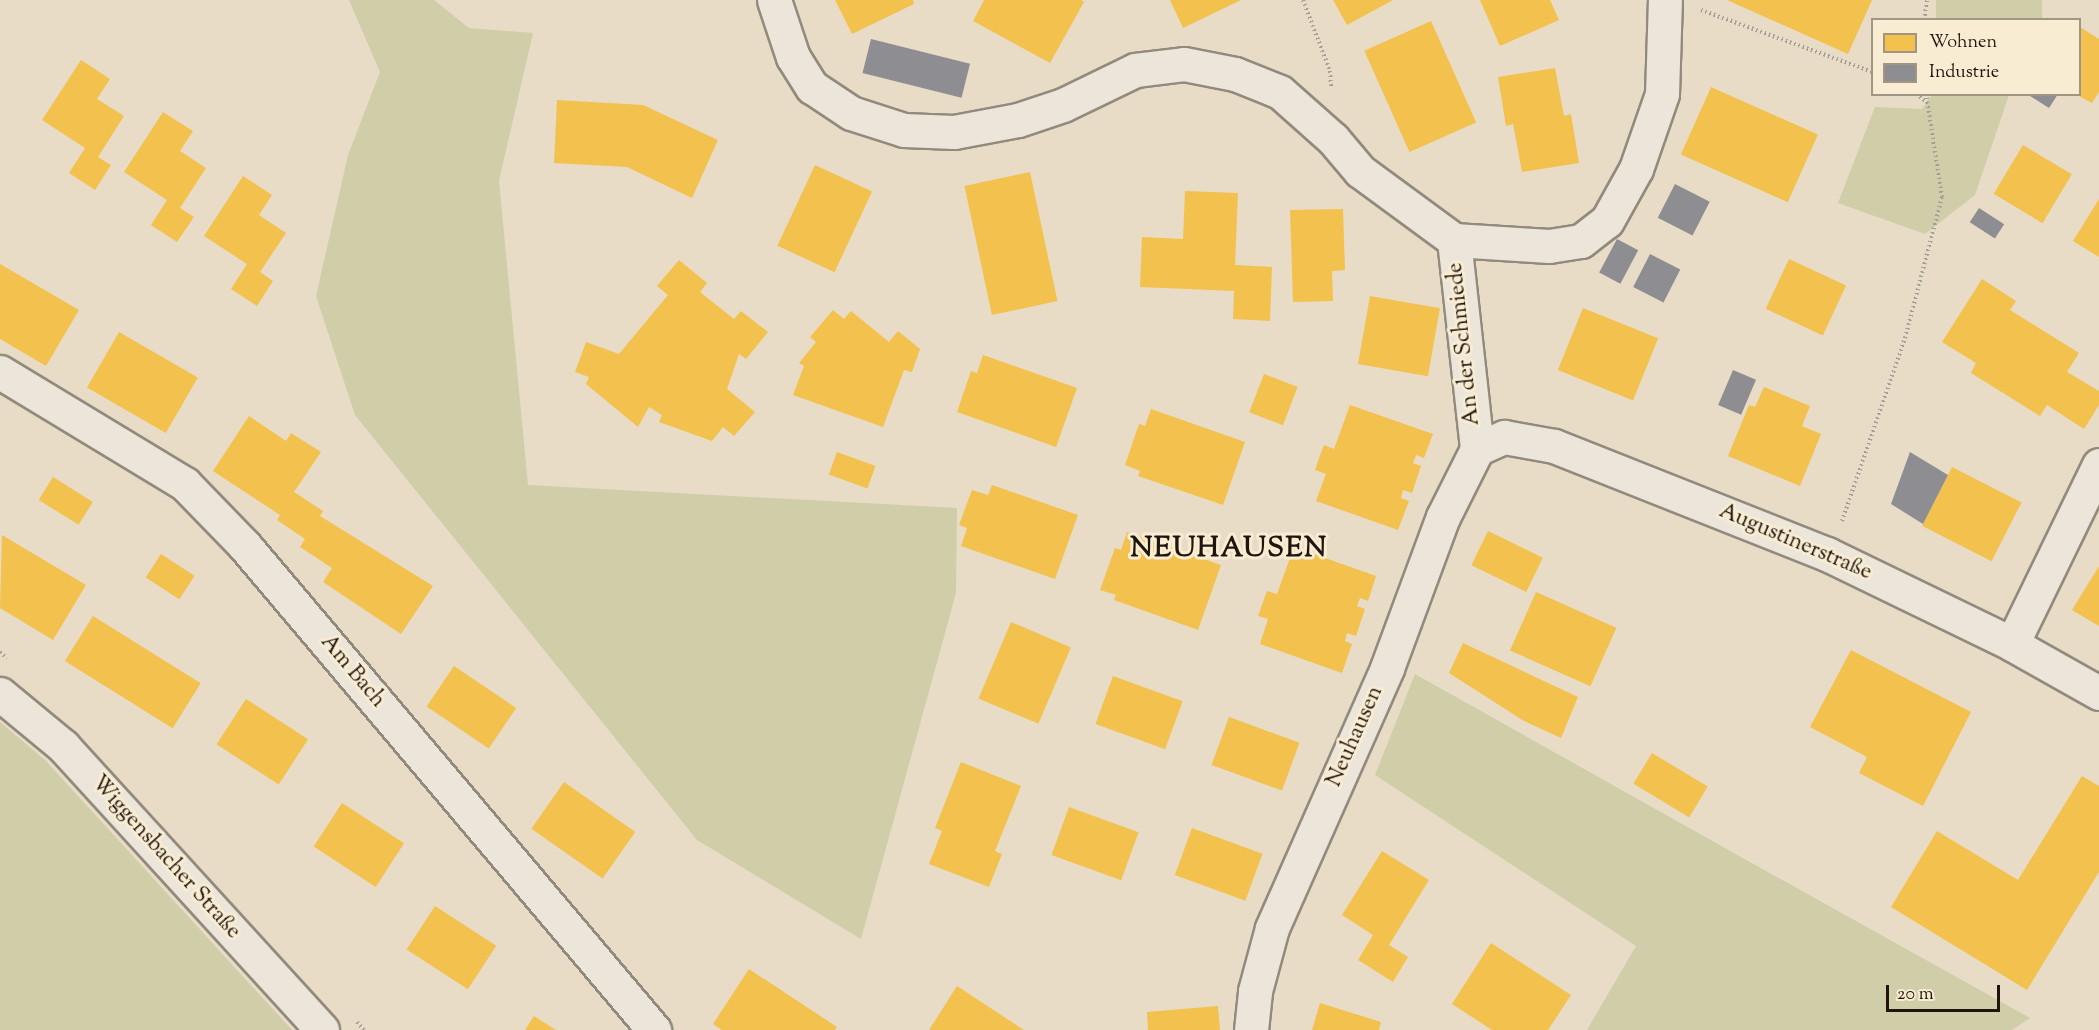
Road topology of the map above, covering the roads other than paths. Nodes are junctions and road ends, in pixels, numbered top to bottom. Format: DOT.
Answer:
graph roads {
  1 [pos="774,0"];
  2 [pos="1680,4"];
  3 [pos="1454,240"];
  4 [pos="0,372"];
  5 [pos="1477,449"];
  6 [pos="2096,478"];
  7 [pos="2012,644"];
  8 [pos="2099,693"];
  9 [pos="0,694"];
  10 [pos="322,1030"];
  11 [pos="654,1030"];
  12 [pos="1251,1030"];
  1 -- 3 [label="street, An der Schmiede"];
  2 -- 3 [label="street, An der Schmiede"];
  3 -- 5 [label="street, An der Schmiede"];
  4 -- 11 [label="street, Am Bach"];
  5 -- 7 [label="street, Augustinerstraße"];
  5 -- 12 [label="street, Neuhausen"];
  6 -- 7 [label="street"];
  7 -- 8 [label="street, Augustinerstraße"];
  9 -- 10 [label="street, Wiggensbacher Straße"];
}
